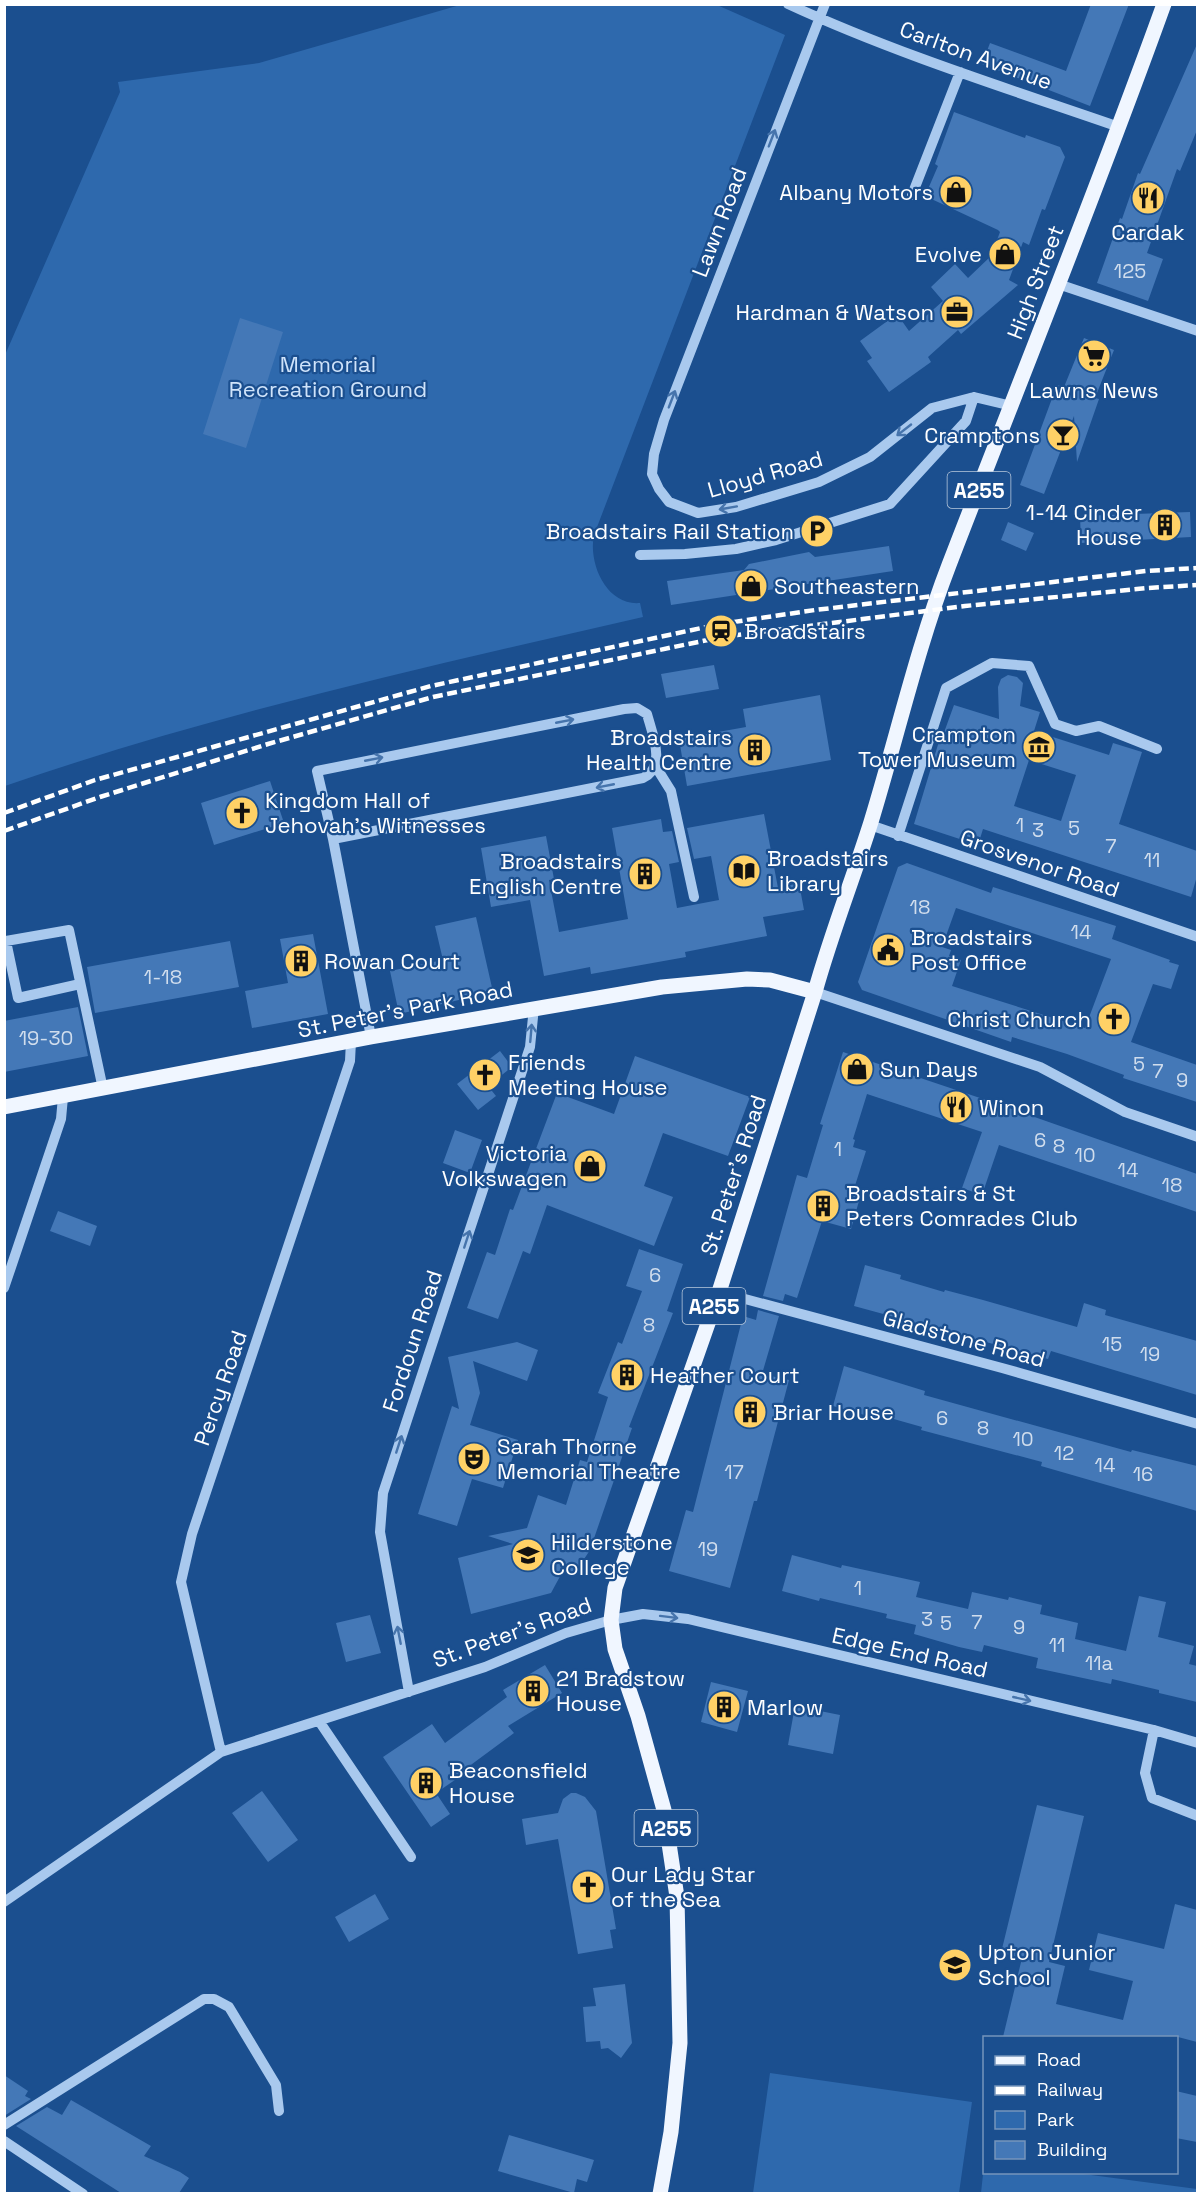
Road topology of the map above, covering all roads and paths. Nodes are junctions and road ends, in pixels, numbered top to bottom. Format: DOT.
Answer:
graph roads {
  1 [pos="788,4"];
  2 [pos="825,4"];
  3 [pos="1164,4"];
  4 [pos="820,19"];
  5 [pos="960,72"];
  6 [pos="1119,127"];
  7 [pos="912,195"];
  8 [pos="1058,284"];
  9 [pos="1197,331"];
  10 [pos="974,397"];
  11 [pos="1012,406"];
  12 [pos="654,454"];
  13 [pos="639,555"];
  14 [pos="1157,749"];
  15 [pos="656,767"];
  16 [pos="870,825"];
  17 [pos="898,836"];
  18 [pos="333,839"];
  19 [pos="694,897"];
  20 [pos="1197,937"];
  21 [pos="80,984"];
  22 [pos="815,992"];
  23 [pos="534,1008"];
  24 [pos="371,1037"];
  25 [pos="351,1041"];
  26 [pos="103,1089"];
  27 [pos="63,1097"];
  28 [pos="4,1107"];
  29 [pos="1197,1137"];
  30 [pos="4,1288"];
  31 [pos="719,1292"];
  32 [pos="1197,1424"];
  33 [pos="611,1620"];
  34 [pos="410,1692"];
  35 [pos="319,1721"];
  36 [pos="1154,1731"];
  37 [pos="1197,1743"];
  38 [pos="221,1752"];
  39 [pos="1197,1816"];
  40 [pos="411,1857"];
  41 [pos="4,1902"];
  42 [pos="279,2111"];
  43 [pos="4,2125"];
  44 [pos="4,2141"];
  45 [pos="83,2193"];
  46 [pos="660,2193"];
  1 -- 4 [label="street, Carlton Avenue"];
  2 -- 4 [label="street, Lawn Road"];
  3 -- 6 [label="main road, High Street / A255"];
  4 -- 5 [label="street, Carlton Avenue"];
  12 -- 4 [label="street, Lawn Road, one-way"];
  5 -- 6 [label="street, Carlton Avenue"];
  5 -- 7 [label="street"];
  6 -- 8 [label="main road, High Street / A255"];
  8 -- 9 [label="street"];
  8 -- 11 [label="main road, High Street / A255"];
  10 -- 11 [label="street, Lloyd Road"];
  10 -- 12 [label="street, Lloyd Road, one-way"];
  10 -- 13 [label="street"];
  11 -- 16 [label="main road, High Street / A255"];
  14 -- 17 [label="street"];
  15 -- 18 [label="street, one-way"];
  18 -- 15 [label="street, one-way"];
  15 -- 19 [label="street"];
  16 -- 17 [label="street, Grosvenor Road"];
  16 -- 22 [label="main road, A255"];
  17 -- 20 [label="street, Grosvenor Road"];
  18 -- 24 [label="street"];
  21 -- 21 [label="street"];
  21 -- 26 [label="street"];
  22 -- 23 [label="main road, St. Peter's Park Road"];
  22 -- 29 [label="street"];
  22 -- 31 [label="main road, St. Peter's Road / A255"];
  23 -- 24 [label="main road, St. Peter's Park Road"];
  34 -- 23 [label="street, Fordoun Road, one-way"];
  24 -- 25 [label="main road, St. Peter's Park Road"];
  25 -- 26 [label="main road, St. Peter's Park Road"];
  25 -- 38 [label="street, Percy Road"];
  26 -- 27 [label="main road, St. Peter's Park Road"];
  27 -- 28 [label="main road, St. Peter's Park Road"];
  27 -- 30 [label="street"];
  31 -- 32 [label="street, Gladstone Road"];
  31 -- 33 [label="main road, St. Peter's Road / A255"];
  33 -- 34 [label="street, St. Peter's Road"];
  33 -- 36 [label="street, Edge End Road, one-way"];
  33 -- 46 [label="main road, A255"];
  34 -- 35 [label="street, St. Peter's Road"];
  35 -- 38 [label="street, St. Peter's Road"];
  35 -- 40 [label="street"];
  36 -- 37 [label="street, Edge End Road"];
  36 -- 39 [label="street"];
  38 -- 41 [label="street, St. Peter's Road"];
  42 -- 43 [label="street"];
  44 -- 45 [label="street"];
}
